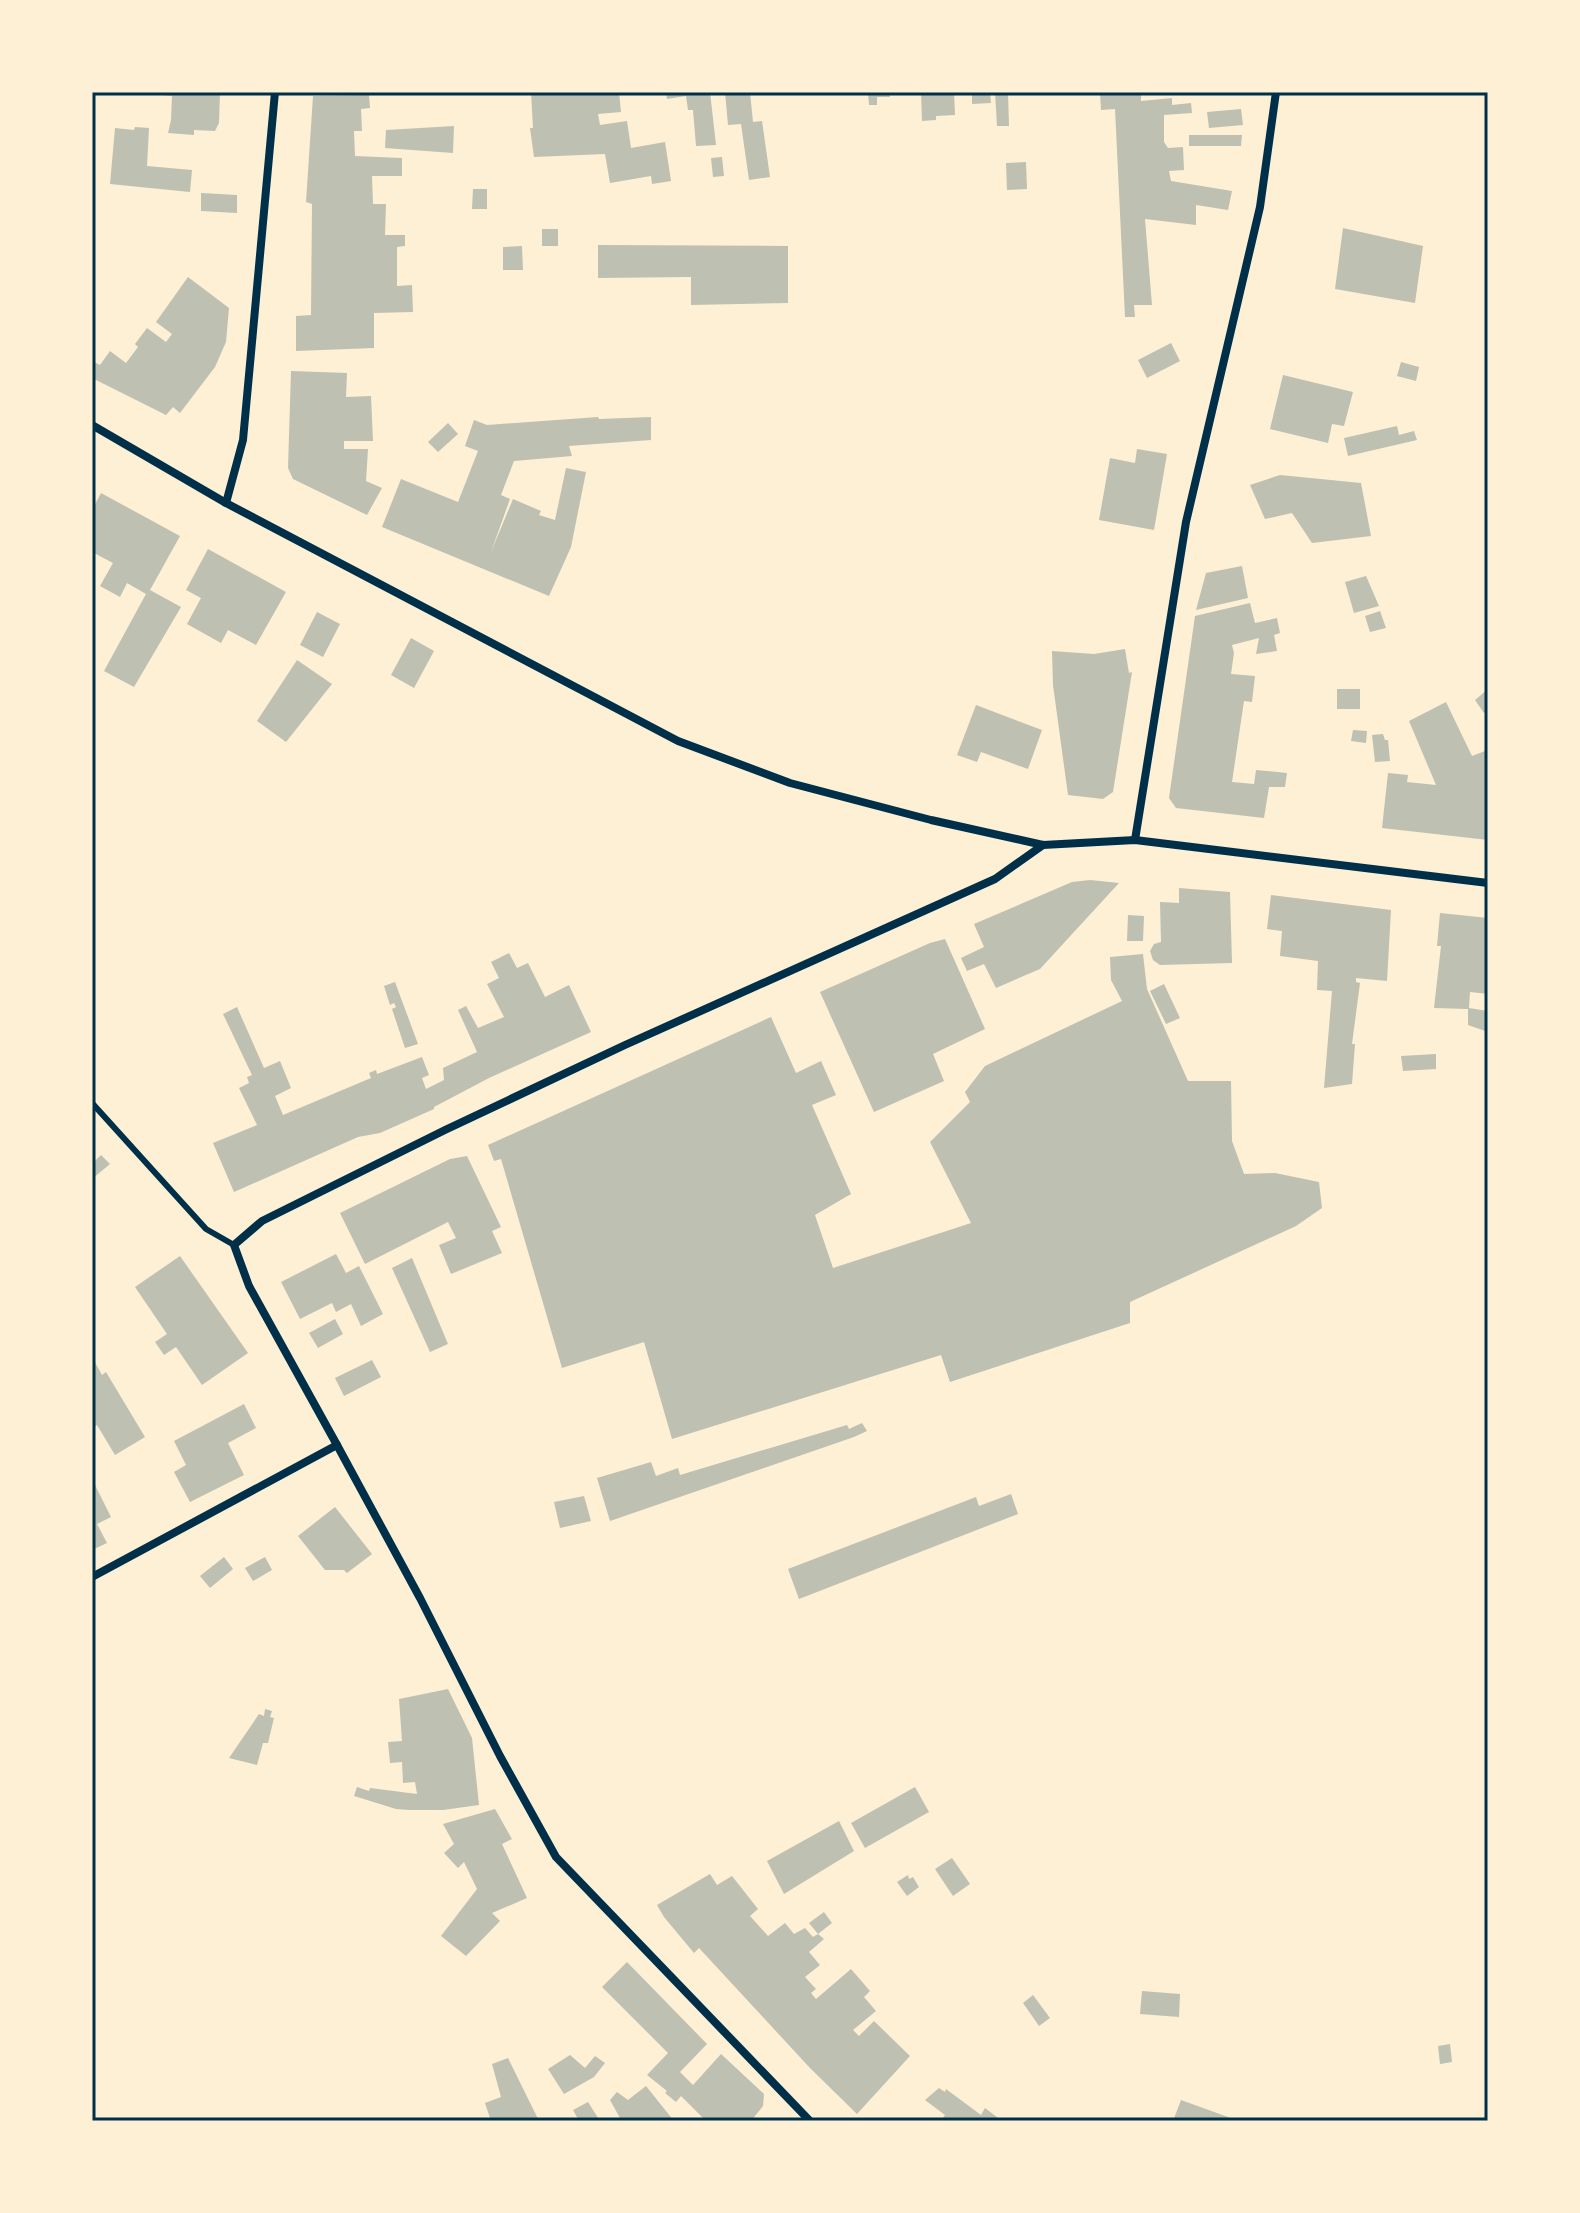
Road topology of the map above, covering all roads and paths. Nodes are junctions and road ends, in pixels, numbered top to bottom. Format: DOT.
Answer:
graph roads {
  1 [pos="275,92"];
  2 [pos="1276,92"];
  3 [pos="92,425"];
  4 [pos="226,503"];
  5 [pos="1135,840"];
  6 [pos="1043,845"];
  7 [pos="1488,883"];
  8 [pos="92,1103"];
  9 [pos="234,1245"];
  10 [pos="337,1445"];
  11 [pos="92,1577"];
  12 [pos="804,2120"];
  1 -- 4 [label="street"];
  2 -- 5 [label="street"];
  3 -- 4 [label="street"];
  4 -- 6 [label="street"];
  5 -- 6 [label="street"];
  5 -- 7 [label="street"];
  6 -- 9 [label="street"];
  8 -- 9 [label="lane"];
  9 -- 10 [label="street"];
  10 -- 11 [label="street"];
  10 -- 12 [label="street"];
}
